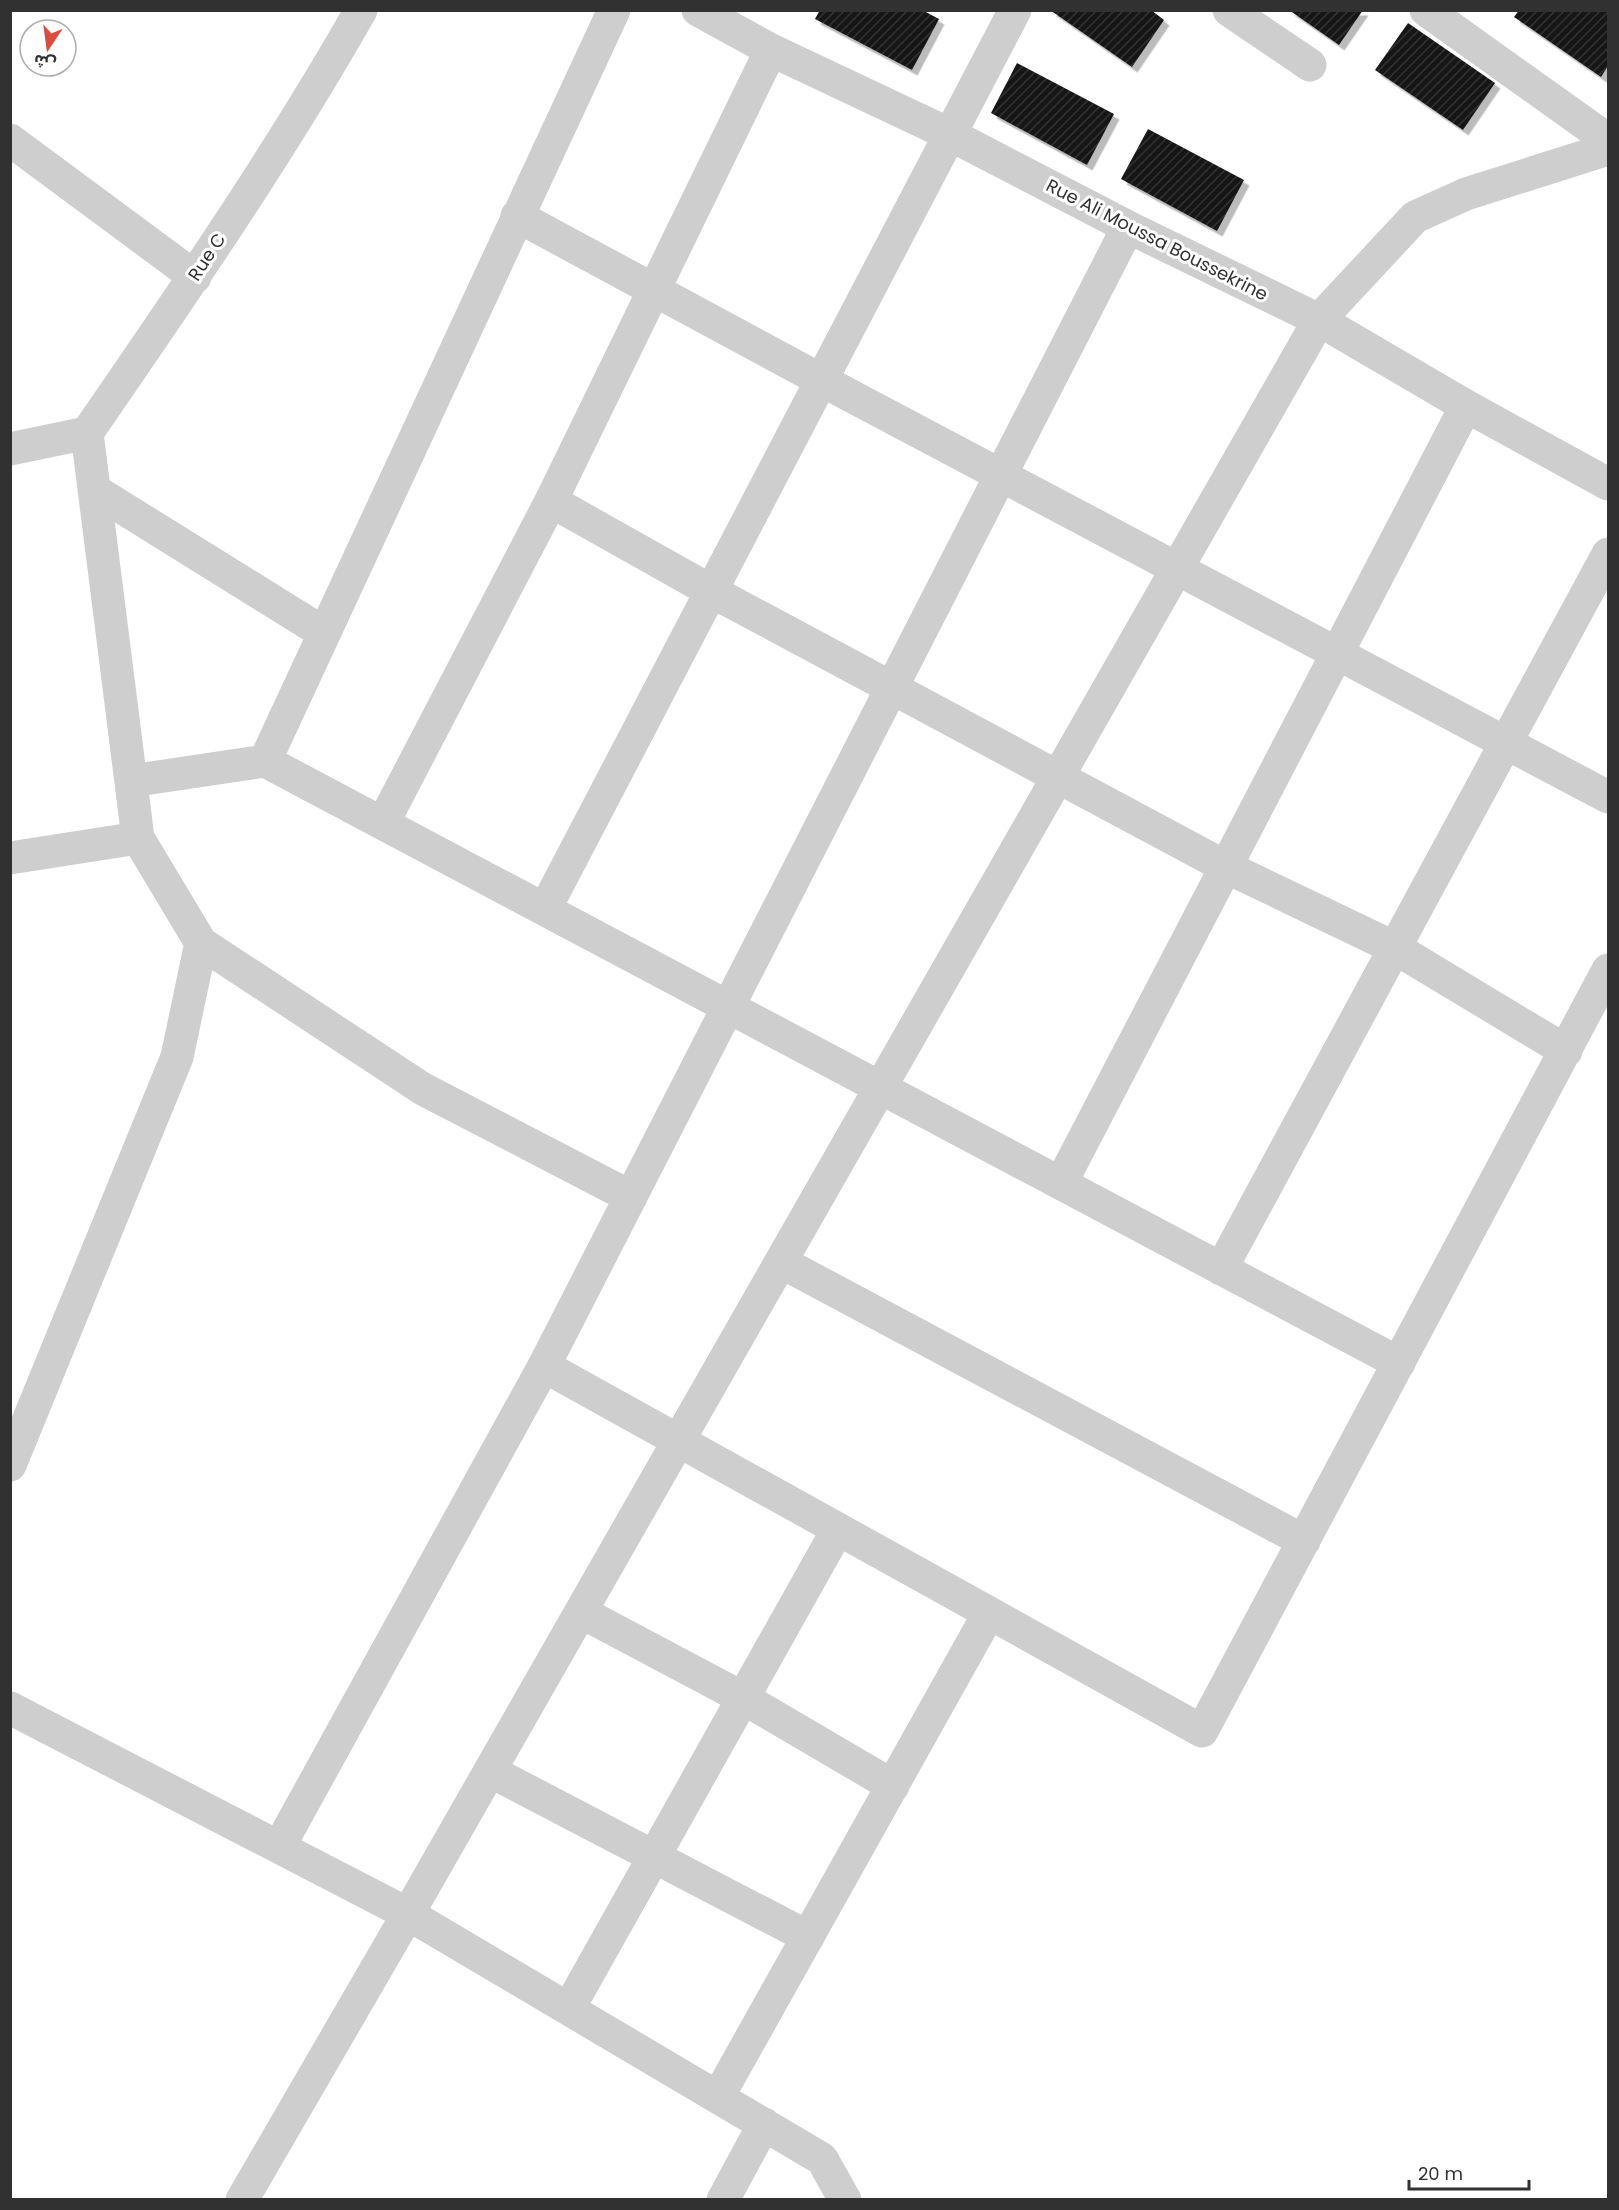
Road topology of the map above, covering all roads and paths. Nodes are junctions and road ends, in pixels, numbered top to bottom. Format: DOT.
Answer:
graph roads {
  1 [pos="361,10"];
  2 [pos="614,10"];
  3 [pos="698,10"];
  4 [pos="1015,10"];
  5 [pos="1229,10"];
  6 [pos="1426,10"];
  7 [pos="771,50"];
  8 [pos="1310,65"];
  9 [pos="949,134"];
  10 [pos="10,140"];
  11 [pos="1608,140"];
  12 [pos="1608,149"];
  13 [pos="518,216"];
  14 [pos="1128,227"];
  15 [pos="195,277"];
  16 [pos="654,291"];
  17 [pos="1319,320"];
  18 [pos="821,380"];
  19 [pos="1466,406"];
  20 [pos="87,433"];
  21 [pos="10,449"];
  22 [pos="1001,474"];
  23 [pos="1608,484"];
  24 [pos="94,490"];
  25 [pos="551,501"];
  26 [pos="1608,554"];
  27 [pos="1178,569"];
  28 [pos="711,591"];
  29 [pos="324,633"];
  30 [pos="1338,652"];
  31 [pos="891,688"];
  32 [pos="1506,743"];
  33 [pos="265,760"];
  34 [pos="1059,776"];
  35 [pos="131,781"];
  36 [pos="1608,797"];
  37 [pos="383,823"];
  38 [pos="138,838"];
  39 [pos="10,858"];
  40 [pos="1226,867"];
  41 [pos="545,909"];
  42 [pos="201,943"];
  43 [pos="1395,948"];
  44 [pos="1608,970"];
  45 [pos="728,1007"];
  46 [pos="1566,1051"];
  47 [pos="881,1088"];
  48 [pos="1061,1183"];
  49 [pos="631,1197"];
  50 [pos="781,1262"];
  51 [pos="1221,1269"];
  52 [pos="1399,1363"];
  53 [pos="544,1366"];
  54 [pos="679,1440"];
  55 [pos="10,1466"];
  56 [pos="838,1529"];
  57 [pos="1304,1541"];
  58 [pos="581,1612"];
  59 [pos="989,1613"];
  60 [pos="743,1698"];
  61 [pos="10,1708"];
  62 [pos="490,1771"];
  63 [pos="893,1786"];
  64 [pos="279,1847"];
  65 [pos="654,1857"];
  66 [pos="408,1914"];
  67 [pos="808,1937"];
  68 [pos="569,2008"];
  69 [pos="718,2097"];
  70 [pos="764,2124"];
  71 [pos="242,2199"];
  72 [pos="723,2199"];
  73 [pos="845,2199"];
  1 -- 15 [label="street, Rue C"];
  2 -- 13 [label="street"];
  3 -- 7 [label="street, Rue Ali Moussa Boussekrine"];
  4 -- 9 [label="street"];
  5 -- 8 [label="street"];
  6 -- 11 [label="street"];
  7 -- 9 [label="street, Rue Ali Moussa Boussekrine"];
  7 -- 16 [label="street"];
  9 -- 14 [label="street, Rue Ali Moussa Boussekrine"];
  9 -- 18 [label="street"];
  10 -- 15 [label="street"];
  12 -- 17 [label="street"];
  13 -- 16 [label="street"];
  13 -- 29 [label="street"];
  14 -- 17 [label="street, Rue Ali Moussa Boussekrine"];
  14 -- 22 [label="street"];
  15 -- 20 [label="street, Rue C"];
  16 -- 18 [label="street"];
  16 -- 25 [label="street"];
  17 -- 19 [label="street, Rue Ali Moussa Boussekrine"];
  17 -- 27 [label="street"];
  18 -- 22 [label="street"];
  18 -- 28 [label="street"];
  19 -- 23 [label="street, Rue Ali Moussa Boussekrine"];
  19 -- 30 [label="street"];
  20 -- 21 [label="street"];
  20 -- 24 [label="street"];
  22 -- 27 [label="street"];
  22 -- 31 [label="street"];
  24 -- 29 [label="street"];
  24 -- 35 [label="street"];
  25 -- 28 [label="street"];
  25 -- 37 [label="street"];
  26 -- 32 [label="street"];
  27 -- 30 [label="street"];
  27 -- 34 [label="street"];
  28 -- 31 [label="street"];
  28 -- 41 [label="street"];
  29 -- 33 [label="street"];
  30 -- 32 [label="street"];
  30 -- 40 [label="street"];
  31 -- 34 [label="street"];
  31 -- 45 [label="street"];
  32 -- 36 [label="street"];
  32 -- 43 [label="street"];
  33 -- 35 [label="street"];
  33 -- 37 [label="street"];
  34 -- 40 [label="street"];
  34 -- 47 [label="street"];
  35 -- 38 [label="street"];
  37 -- 41 [label="street"];
  38 -- 39 [label="street"];
  38 -- 42 [label="street"];
  40 -- 43 [label="street"];
  40 -- 48 [label="street"];
  41 -- 45 [label="street"];
  42 -- 49 [label="street"];
  42 -- 55 [label="street"];
  43 -- 46 [label="street"];
  43 -- 51 [label="street"];
  44 -- 46 [label="street"];
  45 -- 47 [label="street"];
  45 -- 49 [label="street"];
  46 -- 52 [label="street"];
  47 -- 48 [label="street"];
  47 -- 50 [label="street"];
  48 -- 51 [label="street"];
  49 -- 53 [label="street"];
  50 -- 54 [label="street"];
  50 -- 57 [label="street"];
  51 -- 52 [label="street"];
  52 -- 57 [label="street"];
  53 -- 54 [label="street"];
  53 -- 64 [label="street"];
  54 -- 56 [label="street"];
  54 -- 58 [label="street"];
  56 -- 59 [label="street"];
  56 -- 60 [label="street"];
  57 -- 59 [label="street"];
  58 -- 60 [label="street"];
  58 -- 62 [label="street"];
  59 -- 63 [label="street"];
  60 -- 63 [label="street"];
  60 -- 65 [label="street"];
  61 -- 64 [label="street"];
  62 -- 65 [label="street"];
  62 -- 66 [label="street"];
  63 -- 67 [label="street"];
  64 -- 66 [label="street"];
  65 -- 67 [label="street"];
  65 -- 68 [label="street"];
  66 -- 68 [label="street"];
  66 -- 71 [label="street"];
  67 -- 69 [label="street"];
  68 -- 69 [label="street"];
  69 -- 70 [label="street"];
  70 -- 72 [label="street"];
  70 -- 73 [label="street"];
}
